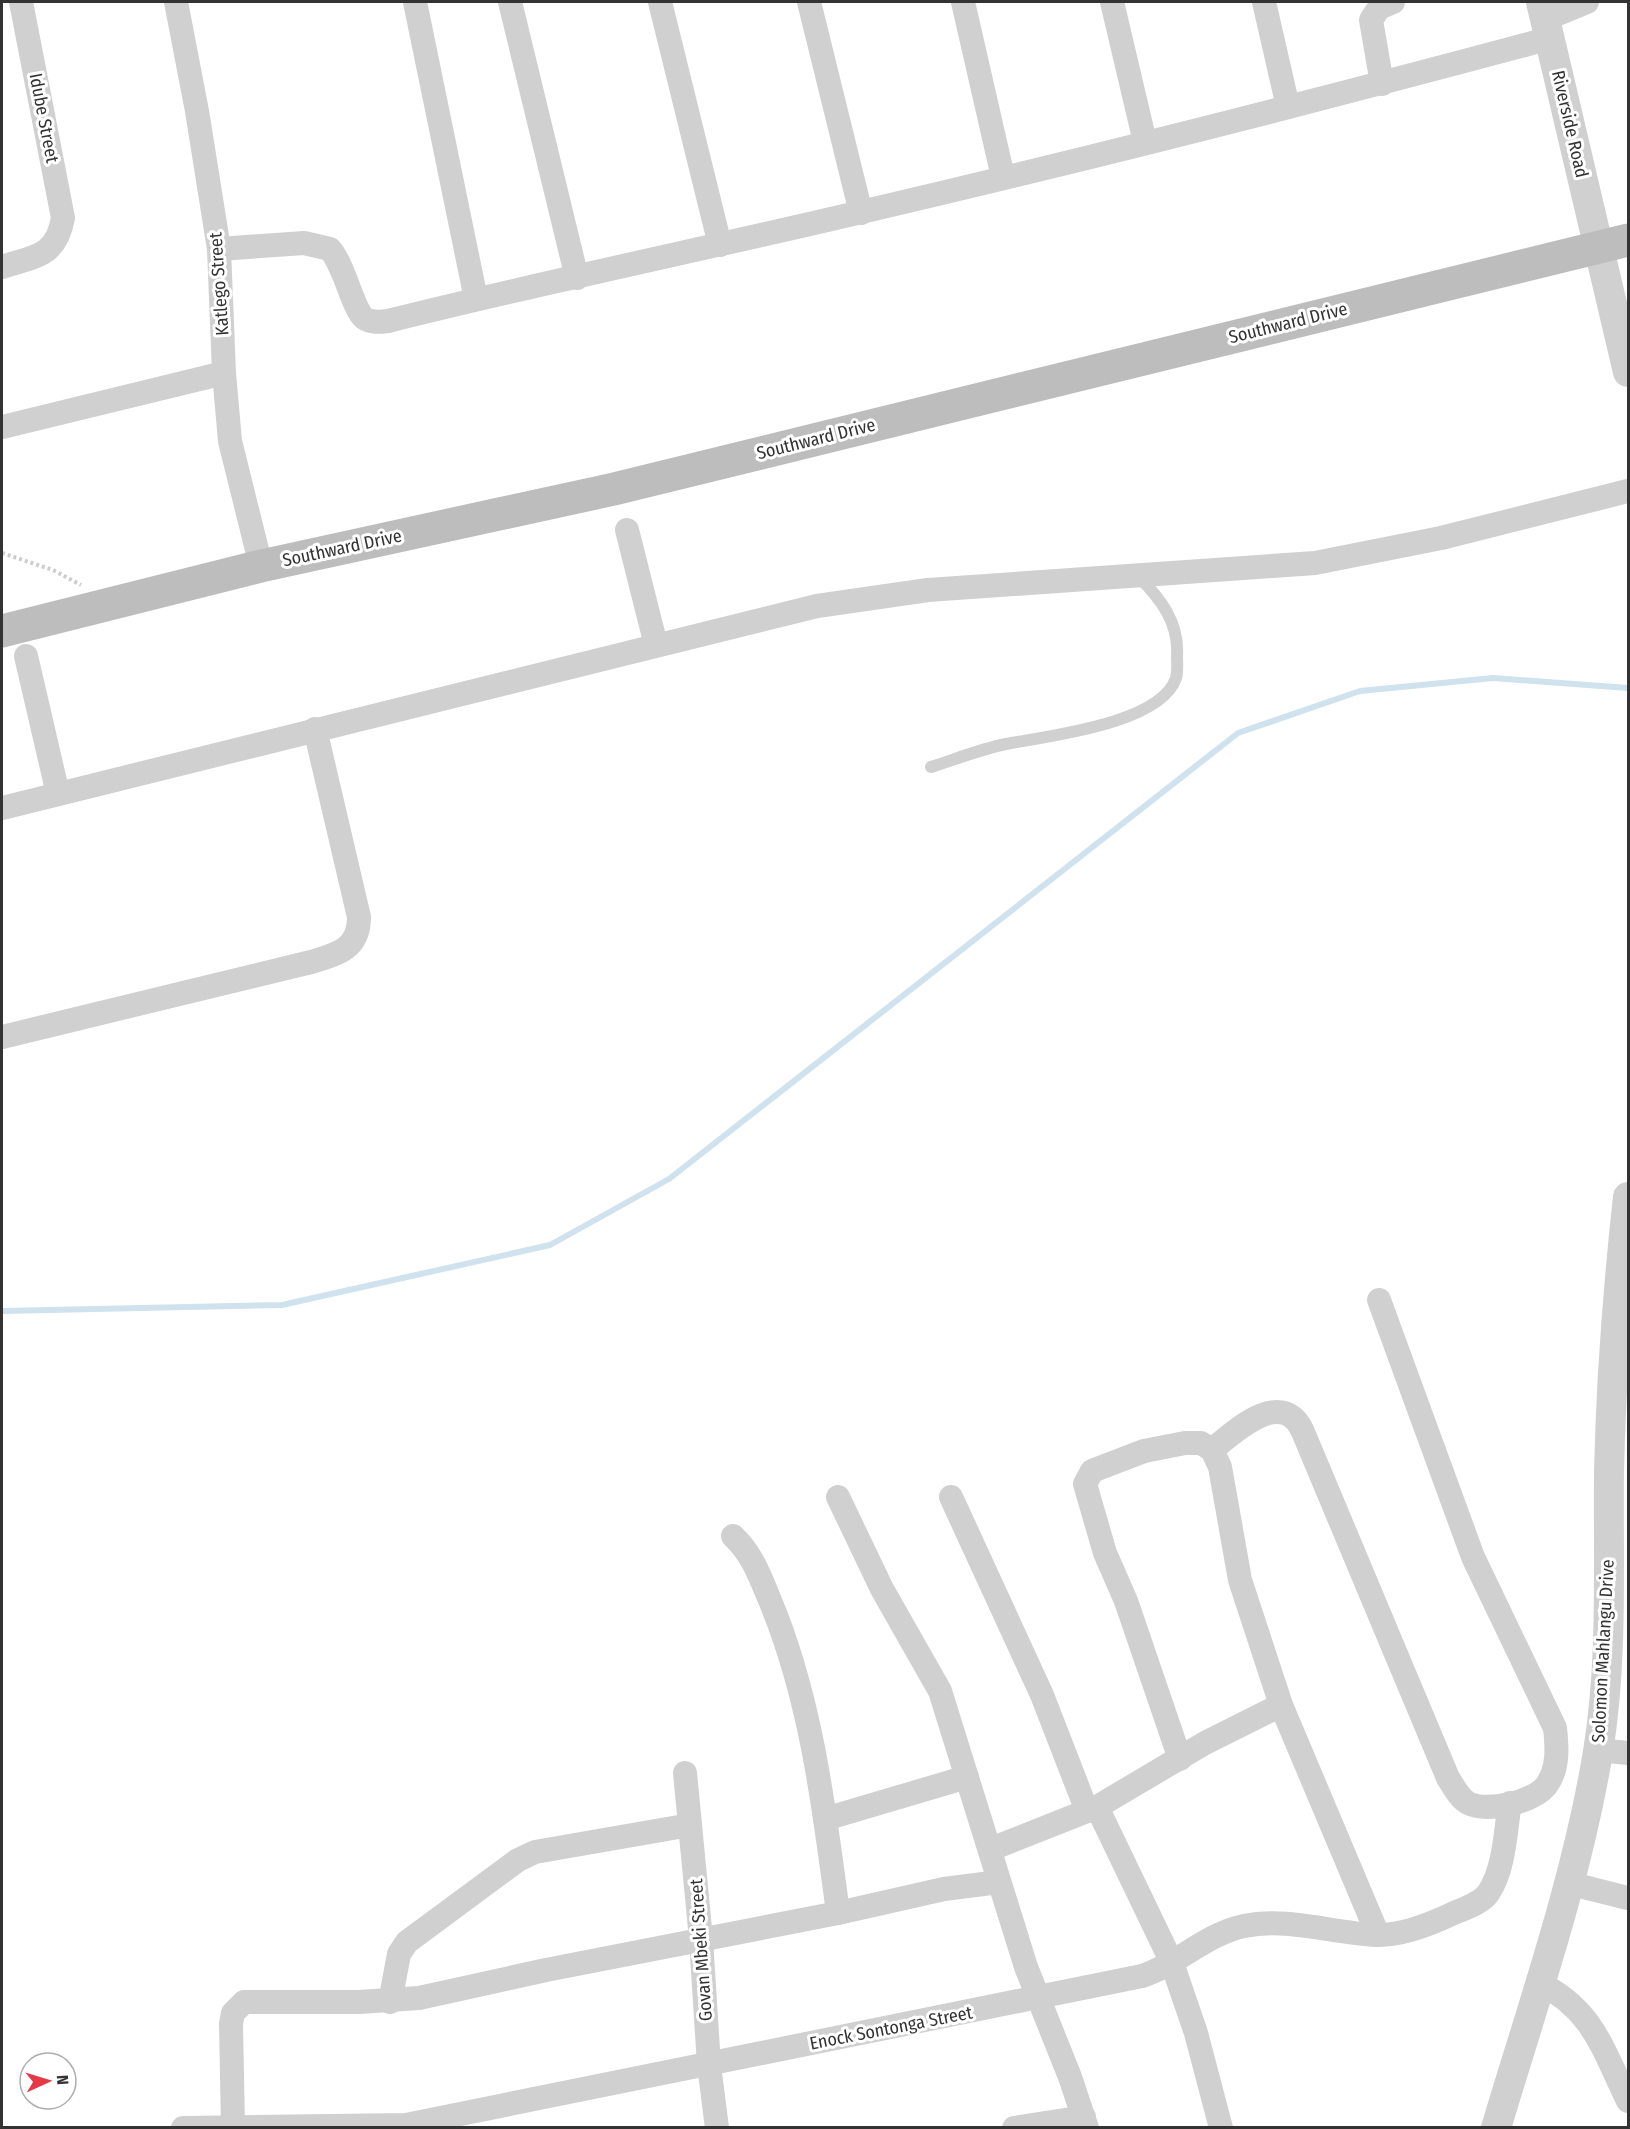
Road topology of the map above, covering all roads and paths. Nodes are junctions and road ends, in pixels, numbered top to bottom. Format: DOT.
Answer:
graph roads {
  1 [pos="21,2"];
  2 [pos="176,2"];
  3 [pos="415,2"];
  4 [pos="510,2"];
  5 [pos="660,2"];
  6 [pos="809,2"];
  7 [pos="963,2"];
  8 [pos="1112,2"];
  9 [pos="1264,2"];
  10 [pos="1393,2"];
  11 [pos="1587,2"];
  12 [pos="1546,20"];
  13 [pos="1382,84"];
  14 [pos="1288,107"];
  15 [pos="1145,142"];
  16 [pos="1003,177"];
  17 [pos="861,213"];
  18 [pos="1613,243"];
  19 [pos="720,245"];
  20 [pos="219,249"];
  21 [pos="2,267"];
  22 [pos="577,278"];
  23 [pos="476,299"];
  24 [pos="1629,372"];
  25 [pos="224,373"];
  26 [pos="2,427"];
  27 [pos="1629,491"];
  28 [pos="627,530"];
  29 [pos="2,553"];
  30 [pos="261,566"];
  31 [pos="1138,576"];
  32 [pos="98,608"];
  33 [pos="2,631"];
  34 [pos="656,645"];
  35 [pos="26,656"];
  36 [pos="315,729"];
  37 [pos="931,767"];
  38 [pos="58,794"];
  39 [pos="2,808"];
  40 [pos="2,1037"];
  41 [pos="1629,1197"];
  42 [pos="1379,1300"];
  43 [pos="1623,1336"];
  44 [pos="1212,1450"];
  45 [pos="1619,1468"];
  46 [pos="838,1497"];
  47 [pos="951,1497"];
  48 [pos="733,1536"];
  49 [pos="1281,1705"];
  50 [pos="1598,1750"];
  51 [pos="1629,1753"];
  52 [pos="1180,1759"];
  53 [pos="685,1773"];
  54 [pos="967,1777"];
  55 [pos="1510,1803"];
  56 [pos="1092,1809"];
  57 [pos="825,1819"];
  58 [pos="690,1825"];
  59 [pos="991,1849"];
  60 [pos="999,1882"];
  61 [pos="1568,1883"];
  62 [pos="1629,1898"];
  63 [pos="838,1913"];
  64 [pos="1378,1935"];
  65 [pos="701,1939"];
  66 [pos="1172,1963"];
  67 [pos="1539,1983"];
  68 [pos="1037,1998"];
  69 [pos="390,2002"];
  70 [pos="709,2065"];
  71 [pos="1629,2101"];
  72 [pos="1086,2122"];
  73 [pos="183,2127"];
  74 [pos="233,2127"];
  75 [pos="717,2127"];
  76 [pos="1014,2127"];
  77 [pos="1221,2127"];
  78 [pos="1496,2127"];
  1 -- 21 [label="street, Idube Street"];
  2 -- 20 [label="street, Katlego Street"];
  3 -- 23 [label="street"];
  4 -- 22 [label="street"];
  5 -- 19 [label="street"];
  6 -- 17 [label="street"];
  7 -- 16 [label="street"];
  8 -- 15 [label="street"];
  9 -- 14 [label="street"];
  10 -- 13 [label="street"];
  11 -- 12 [label="street"];
  12 -- 13 [label="street"];
  12 -- 18 [label="street, Riverside Road"];
  13 -- 14 [label="street"];
  14 -- 15 [label="street"];
  15 -- 16 [label="street"];
  16 -- 17 [label="street"];
  17 -- 19 [label="street"];
  18 -- 24 [label="street"];
  18 -- 30 [label="main road, Southward Drive"];
  19 -- 22 [label="street"];
  20 -- 23 [label="street"];
  20 -- 25 [label="street, Katlego Street"];
  22 -- 23 [label="street"];
  25 -- 26 [label="street"];
  25 -- 30 [label="street, Katlego Street"];
  27 -- 31 [label="street"];
  28 -- 34 [label="street"];
  29 -- 32 [label="path"];
  30 -- 32 [label="main road, Southward Drive"];
  31 -- 34 [label="street"];
  31 -- 37 [label="lane"];
  32 -- 33 [label="main road, Southward Drive"];
  34 -- 36 [label="street"];
  35 -- 38 [label="street"];
  36 -- 38 [label="street"];
  36 -- 40 [label="street"];
  38 -- 39 [label="street"];
  41 -- 43 [label="street, Solomon Mahlangu Drive"];
  42 -- 55 [label="street"];
  43 -- 45 [label="street, Solomon Mahlangu Drive"];
  44 -- 49 [label="street"];
  44 -- 52 [label="street"];
  44 -- 55 [label="street"];
  45 -- 50 [label="street, Solomon Mahlangu Drive"];
  46 -- 54 [label="street"];
  47 -- 56 [label="street"];
  48 -- 57 [label="street"];
  49 -- 52 [label="street"];
  49 -- 64 [label="street"];
  50 -- 51 [label="street"];
  50 -- 61 [label="street, Solomon Mahlangu Drive"];
  52 -- 56 [label="street"];
  53 -- 58 [label="street, Govan Mbeki Street"];
  54 -- 57 [label="street"];
  54 -- 59 [label="street"];
  55 -- 64 [label="street, Enock Sontonga Street"];
  56 -- 59 [label="street"];
  56 -- 66 [label="street"];
  57 -- 63 [label="street"];
  58 -- 65 [label="street, Govan Mbeki Street"];
  58 -- 69 [label="street"];
  59 -- 60 [label="street"];
  60 -- 63 [label="street"];
  60 -- 68 [label="street"];
  61 -- 62 [label="street"];
  61 -- 67 [label="street, Solomon Mahlangu Drive"];
  63 -- 65 [label="street"];
  64 -- 66 [label="street, Enock Sontonga Street"];
  65 -- 69 [label="street"];
  65 -- 70 [label="street, Govan Mbeki Street"];
  66 -- 68 [label="street, Enock Sontonga Street"];
  66 -- 77 [label="street"];
  67 -- 71 [label="street"];
  67 -- 78 [label="street, Solomon Mahlangu Drive"];
  68 -- 70 [label="street, Enock Sontonga Street"];
  68 -- 72 [label="street"];
  69 -- 74 [label="street"];
  70 -- 74 [label="street, Enock Sontonga Street"];
  70 -- 75 [label="street, Govan Mbeki Street"];
  72 -- 76 [label="street"];
  73 -- 74 [label="street, Enock Sontonga Street"];
}
